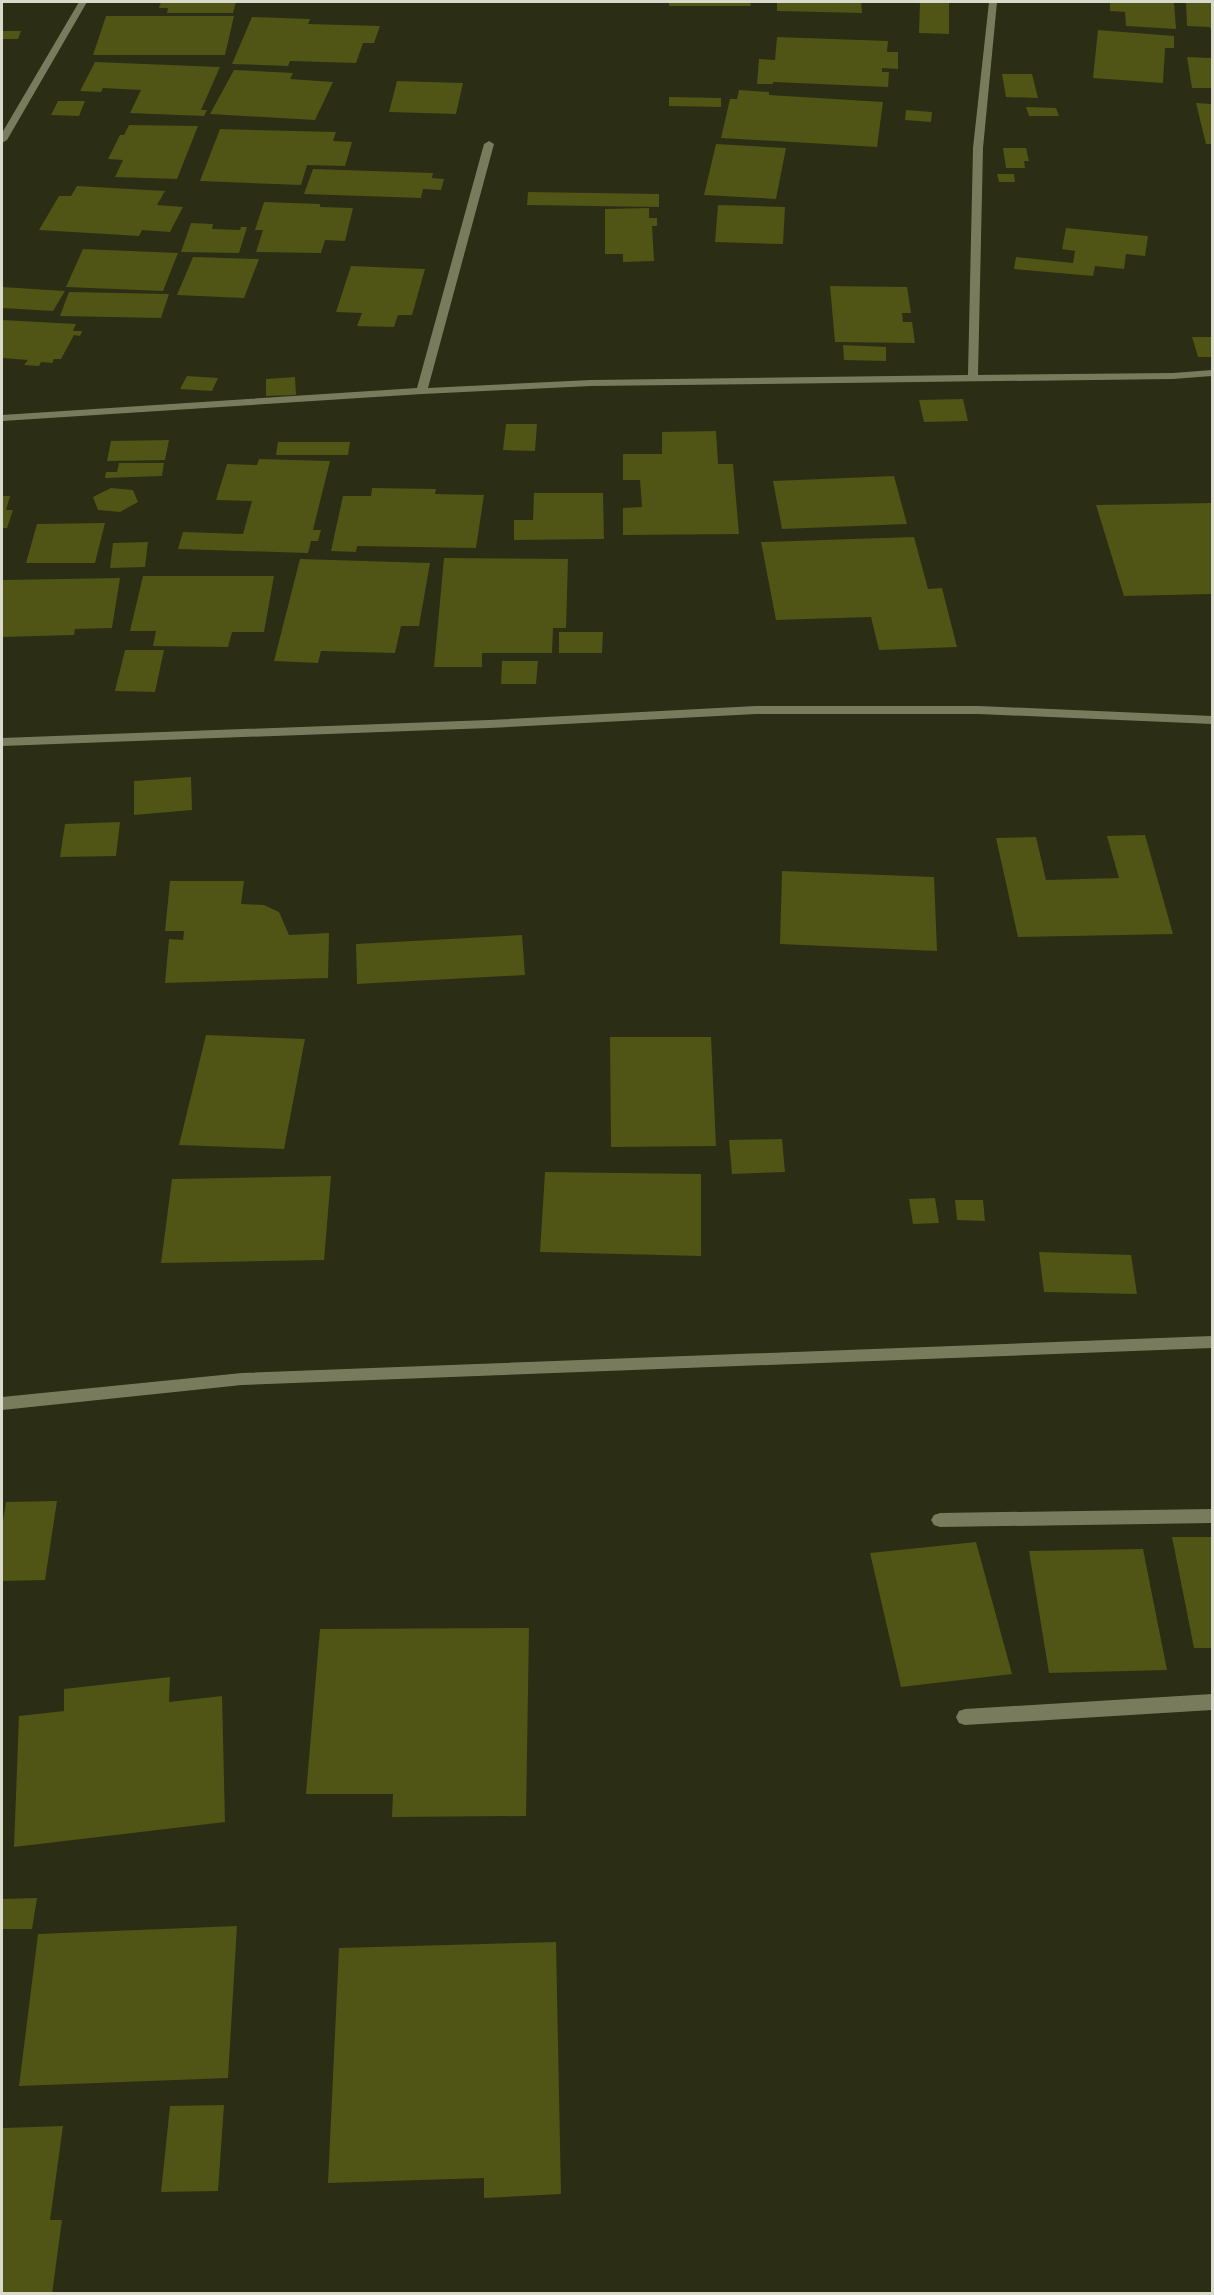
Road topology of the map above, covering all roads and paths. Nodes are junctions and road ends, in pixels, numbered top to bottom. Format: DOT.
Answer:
graph roads {
  1 [pos="83,2"];
  2 [pos="993,2"];
  3 [pos="2,140"];
  4 [pos="489,144"];
  5 [pos="1212,373"];
  6 [pos="973,377"];
  7 [pos="422,391"];
  8 [pos="2,418"];
  9 [pos="1212,720"];
  10 [pos="2,742"];
  11 [pos="1212,1342"];
  12 [pos="2,1404"];
  13 [pos="1212,1516"];
  14 [pos="940,1520"];
  15 [pos="1212,1702"];
  16 [pos="965,1716"];
  1 -- 3 [label="street"];
  2 -- 6 [label="street"];
  4 -- 7 [label="street"];
  5 -- 6 [label="street"];
  6 -- 7 [label="street"];
  7 -- 8 [label="street"];
  9 -- 10 [label="street"];
  11 -- 12 [label="street"];
  13 -- 14 [label="street"];
  15 -- 16 [label="street"];
}
